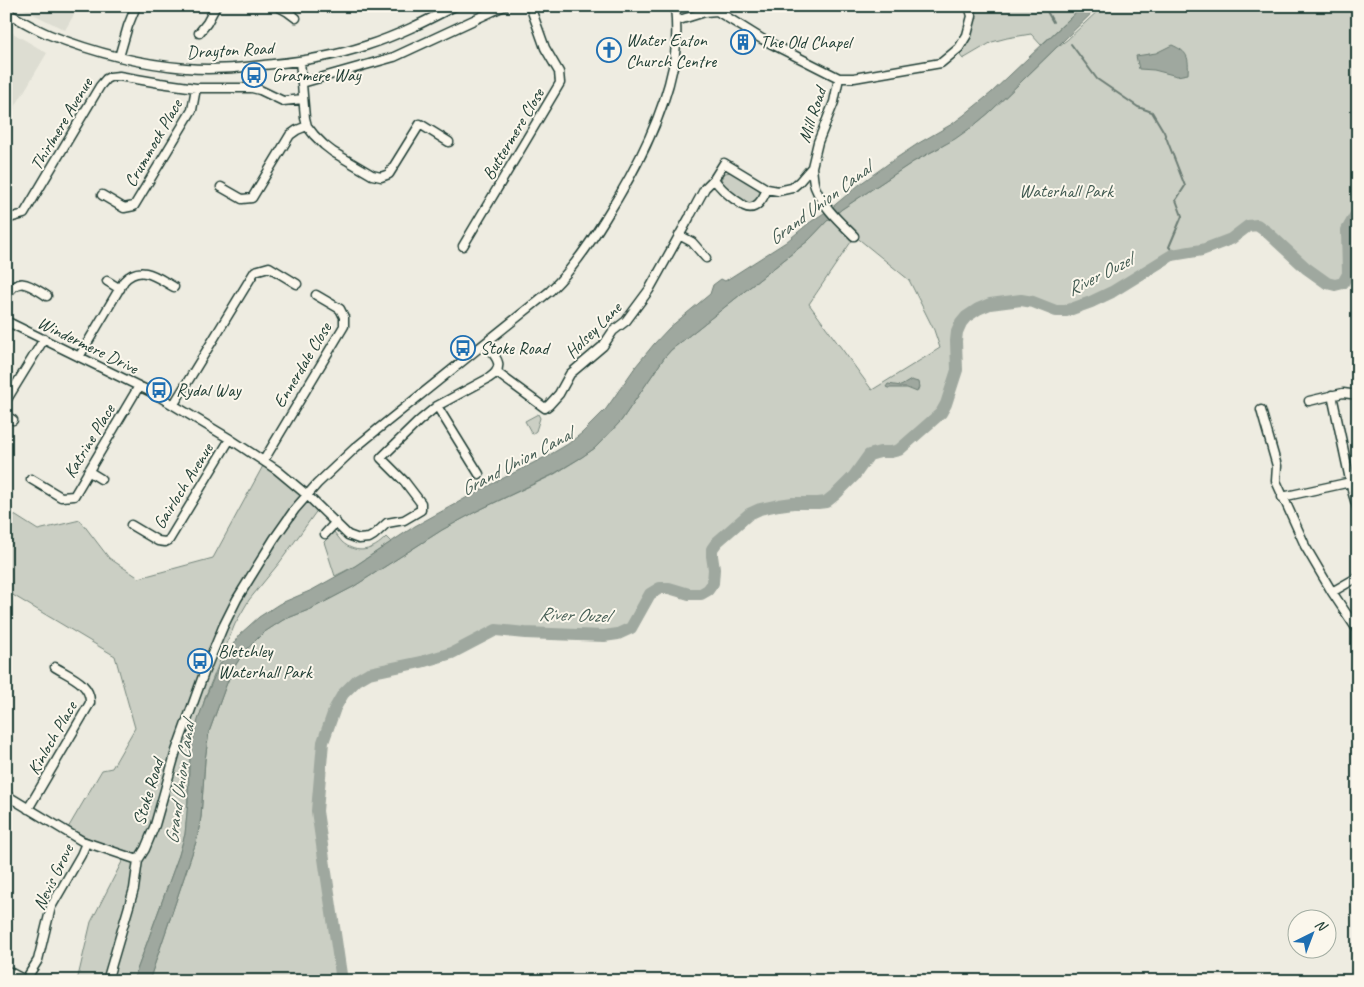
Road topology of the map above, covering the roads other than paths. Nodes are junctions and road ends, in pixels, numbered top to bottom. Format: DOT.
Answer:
graph roads {
  1 [pos="216,6"];
  2 [pos="277,6"];
  3 [pos="455,6"];
  4 [pos="504,6"];
  5 [pos="530,6"];
  6 [pos="675,6"];
  7 [pos="969,6"];
  8 [pos="132,8"];
  9 [pos="717,8"];
  10 [pos="6,12"];
  11 [pos="296,18"];
  12 [pos="676,21"];
  13 [pos="199,34"];
  14 [pos="119,57"];
  15 [pos="300,61"];
  16 [pos="839,78"];
  17 [pos="302,83"];
  18 [pos="196,88"];
  19 [pos="303,99"];
  20 [pos="308,126"];
  21 [pos="449,142"];
  22 [pos="812,168"];
  23 [pos="714,180"];
  24 [pos="221,187"];
  25 [pos="766,190"];
  26 [pos="102,195"];
  27 [pos="6,219"];
  28 [pos="680,235"];
  29 [pos="854,236"];
  30 [pos="463,246"];
  31 [pos="706,258"];
  32 [pos="107,281"];
  33 [pos="297,284"];
  34 [pos="174,287"];
  35 [pos="120,289"];
  36 [pos="316,295"];
  37 [pos="6,296"];
  38 [pos="47,296"];
  39 [pos="6,321"];
  40 [pos="44,339"];
  41 [pos="485,344"];
  42 [pos="79,356"];
  43 [pos="496,372"];
  44 [pos="139,386"];
  45 [pos="1358,394"];
  46 [pos="1332,395"];
  47 [pos="1309,400"];
  48 [pos="6,401"];
  49 [pos="174,404"];
  50 [pos="438,406"];
  51 [pos="1261,410"];
  52 [pos="230,439"];
  53 [pos="264,460"];
  54 [pos="88,471"];
  55 [pos="479,474"];
  56 [pos="31,478"];
  57 [pos="102,479"];
  58 [pos="1354,480"];
  59 [pos="307,495"];
  60 [pos="1282,497"];
  61 [pos="1358,510"];
  62 [pos="336,522"];
  63 [pos="131,525"];
  64 [pos="325,534"];
  65 [pos="1358,576"];
  66 [pos="1332,592"];
  67 [pos="1358,631"];
  68 [pos="55,667"];
  69 [pos="6,795"];
  70 [pos="28,809"];
  71 [pos="86,842"];
  72 [pos="138,860"];
  73 [pos="6,970"];
  74 [pos="25,981"];
  75 [pos="107,981"];
  1 -- 13 [label="street"];
  2 -- 11 [label="street"];
  3 -- 15 [label="street, Drayton Road"];
  4 -- 17 [label="street"];
  5 -- 30 [label="street, Buttermere Close"];
  6 -- 12 [label="street, Stoke Road"];
  7 -- 16 [label="street"];
  8 -- 14 [label="street"];
  9 -- 12 [label="street, Mill Road"];
  9 -- 16 [label="street, Mill Road"];
  10 -- 14 [label="street, Drayton Road"];
  12 -- 41 [label="street, Stoke Road"];
  14 -- 15 [label="street, Drayton Road"];
  15 -- 17 [label="street"];
  16 -- 22 [label="street, Mill Road"];
  17 -- 19 [label="street"];
  18 -- 19 [label="street, Thirlmere Avenue"];
  18 -- 26 [label="street, Crummock Place"];
  18 -- 27 [label="street, Thirlmere Avenue"];
  19 -- 20 [label="street"];
  20 -- 21 [label="street"];
  20 -- 24 [label="street"];
  22 -- 25 [label="street, Mill Road"];
  22 -- 29 [label="street"];
  23 -- 25 [label="street"];
  23 -- 25 [label="street"];
  23 -- 28 [label="street, Holsey Lane"];
  28 -- 31 [label="street"];
  28 -- 43 [label="street, Holsey Lane"];
  32 -- 35 [label="street"];
  33 -- 49 [label="street"];
  34 -- 35 [label="street"];
  35 -- 42 [label="street"];
  36 -- 53 [label="street, Ennerdale Close"];
  37 -- 38 [label="street"];
  39 -- 40 [label="street, Windermere Drive"];
  40 -- 42 [label="street, Windermere Drive"];
  40 -- 48 [label="street"];
  41 -- 43 [label="street"];
  41 -- 59 [label="street, Stoke Road"];
  42 -- 44 [label="street, Windermere Drive"];
  43 -- 50 [label="street"];
  44 -- 49 [label="street, Windermere Drive"];
  44 -- 54 [label="street, Katrine Place"];
  45 -- 46 [label="street"];
  46 -- 47 [label="street"];
  46 -- 58 [label="street"];
  49 -- 52 [label="street, Windermere Drive"];
  50 -- 55 [label="street"];
  50 -- 62 [label="street, Windermere Drive"];
  51 -- 60 [label="street"];
  52 -- 53 [label="street, Windermere Drive"];
  52 -- 63 [label="street, Gairloch Avenue"];
  53 -- 59 [label="street, Windermere Drive"];
  54 -- 56 [label="street, Katrine Place"];
  54 -- 57 [label="street"];
  58 -- 60 [label="street"];
  58 -- 61 [label="street"];
  59 -- 62 [label="street, Windermere Drive"];
  59 -- 72 [label="street, Stoke Road"];
  60 -- 66 [label="street"];
  62 -- 64 [label="street"];
  65 -- 66 [label="street"];
  66 -- 67 [label="street"];
  68 -- 70 [label="street, Kinloch Place"];
  69 -- 70 [label="street"];
  70 -- 71 [label="street"];
  71 -- 72 [label="street"];
  71 -- 74 [label="street, Nevis Grove"];
  72 -- 75 [label="street, Stoke Road"];
  73 -- 74 [label="street, Nevis Grove"];
}
